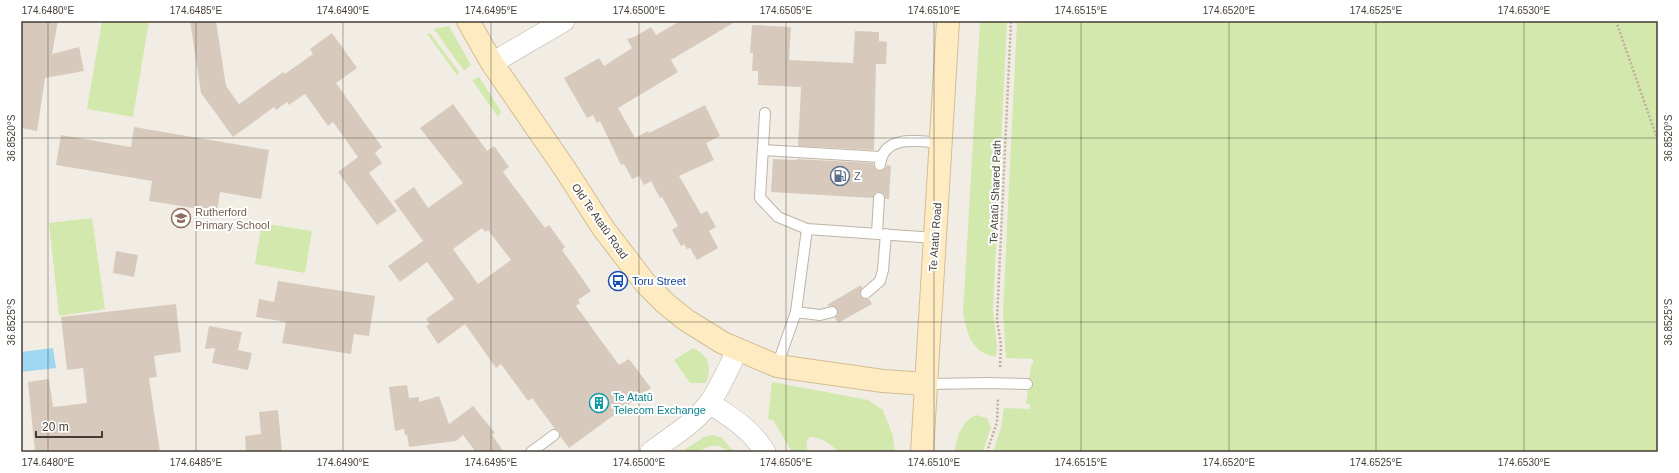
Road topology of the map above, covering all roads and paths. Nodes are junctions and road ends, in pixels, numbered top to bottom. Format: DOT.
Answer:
graph roads {
  1 [pos="468,21"];
  2 [pos="564,21"];
  3 [pos="948,21"];
  4 [pos="1011,21"];
  5 [pos="1616,21"];
  6 [pos="492,63"];
  7 [pos="765,113"];
  8 [pos="1658,141"];
  9 [pos="941,143"];
  10 [pos="762,150"];
  11 [pos="879,198"];
  12 [pos="807,229"];
  13 [pos="882,234"];
  14 [pos="935,238"];
  15 [pos="866,293"];
  16 [pos="796,312"];
  17 [pos="832,312"];
  18 [pos="737,350"];
  19 [pos="1000,363"];
  20 [pos="777,366"];
  21 [pos="926,384"];
  22 [pos="1027,384"];
  23 [pos="998,402"];
  24 [pos="709,403"];
  25 [pos="554,435"];
  26 [pos="531,452"];
  27 [pos="651,452"];
  28 [pos="765,452"];
  29 [pos="922,452"];
  30 [pos="987,452"];
  1 -- 6 [label="street, Old Te Atatū Road"];
  2 -- 6 [label="street"];
  3 -- 9 [label="street, Te Atatū Road"];
  4 -- 19 [label="path, Te Atatū Shared Path"];
  5 -- 8 [label="path"];
  6 -- 18 [label="street, Old Te Atatū Road"];
  7 -- 10 [label="lane"];
  9 -- 10 [label="lane"];
  9 -- 14 [label="street, Te Atatū Road"];
  10 -- 12 [label="lane"];
  11 -- 13 [label="lane"];
  12 -- 13 [label="lane"];
  12 -- 16 [label="lane"];
  13 -- 14 [label="lane"];
  13 -- 15 [label="lane"];
  14 -- 21 [label="street, Te Atatū Road"];
  16 -- 17 [label="lane"];
  16 -- 20 [label="lane"];
  18 -- 20 [label="street, Old Te Atatū Road"];
  18 -- 24 [label="street"];
  20 -- 21 [label="street, Old Te Atatū Road"];
  21 -- 22 [label="lane"];
  21 -- 29 [label="street, Te Atatū Road"];
  23 -- 30 [label="path"];
  24 -- 27 [label="street"];
  24 -- 28 [label="street"];
  25 -- 26 [label="lane"];
}
